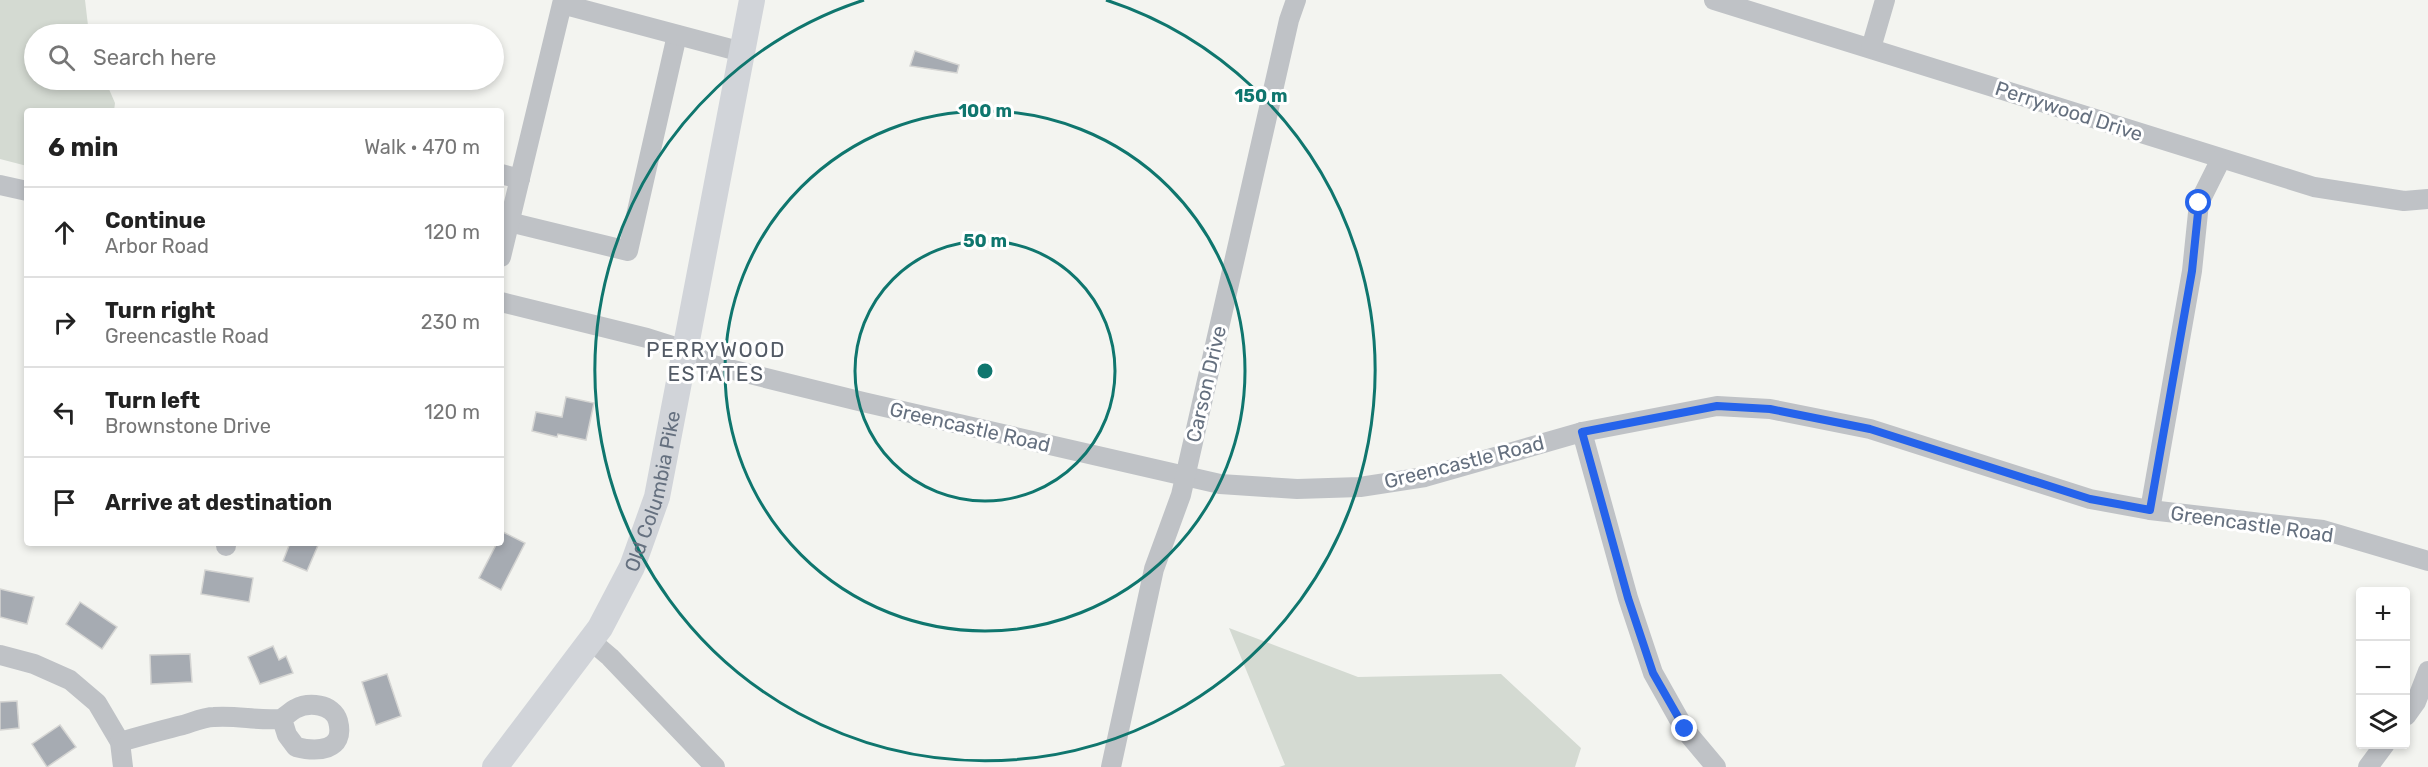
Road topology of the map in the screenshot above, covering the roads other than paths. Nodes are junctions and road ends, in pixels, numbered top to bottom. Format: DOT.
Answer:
graph roads {
  1 [pos="752,0"];
  2 [pos="1296,0"];
  3 [pos="1714,0"];
  4 [pos="1885,0"];
  5 [pos="677,35"];
  6 [pos="1871,48"];
  7 [pos="742,52"];
  8 [pos="2221,159"];
  9 [pos="511,177"];
  10 [pos="0,185"];
  11 [pos="24,190"];
  12 [pos="2428,199"];
  13 [pos="505,221"];
  14 [pos="504,303"];
  15 [pos="685,350"];
  16 [pos="1582,432"];
  17 [pos="1184,477"];
  18 [pos="2150,510"];
  19 [pos="2428,561"];
  20 [pos="590,640"];
  21 [pos="0,655"];
  22 [pos="2428,671"];
  23 [pos="2410,710"];
  24 [pos="282,719"];
  25 [pos="120,742"];
  26 [pos="2381,749"];
  27 [pos="123,767"];
  28 [pos="495,767"];
  29 [pos="715,767"];
  30 [pos="1111,767"];
  31 [pos="1716,767"];
  32 [pos="2368,767"];
  1 -- 7 [label="main road, Old Columbia Pike"];
  2 -- 17 [label="street, Carson Drive"];
  3 -- 6 [label="street, Perrywood Drive"];
  4 -- 6 [label="street"];
  5 -- 7 [label="street"];
  5 -- 9 [label="street"];
  5 -- 13 [label="street"];
  6 -- 8 [label="street, Perrywood Drive"];
  7 -- 15 [label="main road, Old Columbia Pike"];
  8 -- 12 [label="street, Perrywood Drive"];
  8 -- 18 [label="street"];
  9 -- 13 [label="street"];
  10 -- 11 [label="street"];
  14 -- 15 [label="street, Greencastle Road"];
  15 -- 17 [label="street, Greencastle Road"];
  15 -- 20 [label="main road, Old Columbia Pike"];
  16 -- 17 [label="street, Greencastle Road"];
  16 -- 18 [label="street, Greencastle Road"];
  16 -- 31 [label="street"];
  17 -- 30 [label="street, Carson Drive"];
  18 -- 19 [label="street, Greencastle Road"];
  20 -- 28 [label="main road, Old Columbia Pike"];
  20 -- 29 [label="street"];
  21 -- 25 [label="street"];
  22 -- 23 [label="street"];
  24 -- 25 [label="street"];
  25 -- 27 [label="street"];
  26 -- 32 [label="street"];
}
